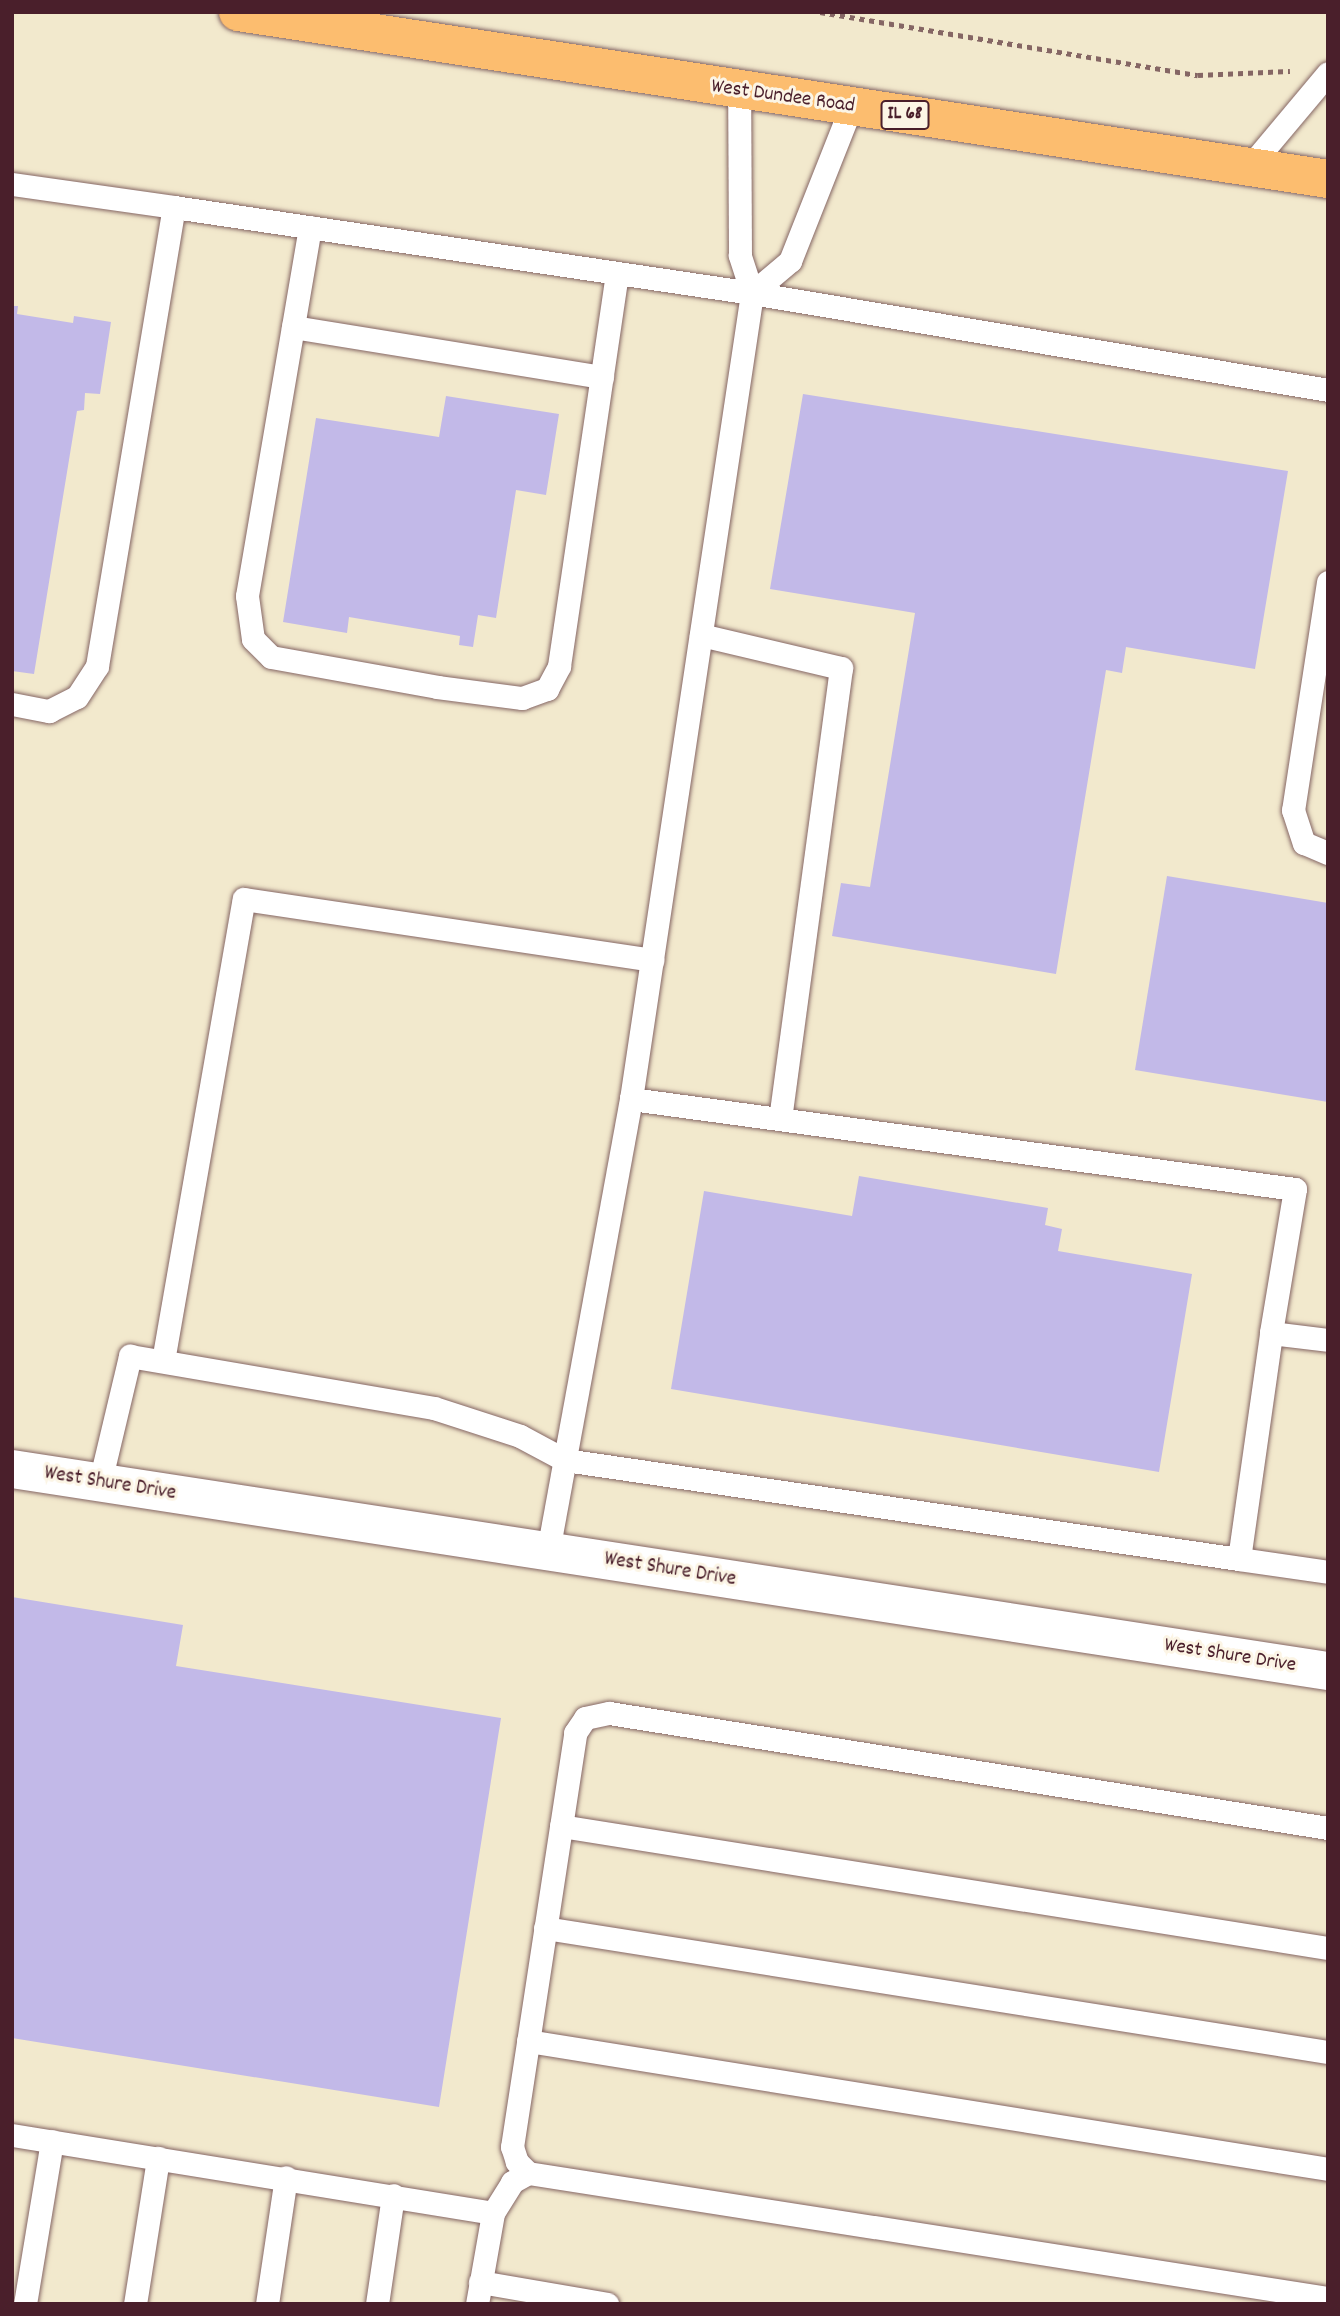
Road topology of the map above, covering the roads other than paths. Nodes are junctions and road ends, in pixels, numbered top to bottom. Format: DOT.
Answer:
graph roads {
  1 [pos="238,12"];
  2 [pos="406,12"];
  3 [pos="482,51"];
  4 [pos="1326,74"];
  5 [pos="739,91"];
  6 [pos="851,107"];
  7 [pos="1250,166"];
  8 [pos="1328,179"];
  9 [pos="12,184"];
  10 [pos="174,207"];
  11 [pos="310,228"];
  12 [pos="617,273"];
  13 [pos="752,293"];
  14 [pos="293,327"];
  15 [pos="602,377"];
  16 [pos="1328,390"];
  17 [pos="1328,582"];
  18 [pos="701,635"];
  19 [pos="12,704"];
  20 [pos="1328,853"];
  21 [pos="652,960"];
  22 [pos="631,1099"];
  23 [pos="780,1119"];
  24 [pos="1271,1333"];
  25 [pos="1328,1340"];
  26 [pos="163,1361"];
  27 [pos="565,1461"];
  28 [pos="12,1469"];
  29 [pos="100,1482"];
  30 [pos="548,1551"];
  31 [pos="1239,1559"];
  32 [pos="1328,1573"];
  33 [pos="1328,1671"];
  34 [pos="561,1826"];
  35 [pos="1328,1828"];
  36 [pos="545,1928"];
  37 [pos="1328,1948"];
  38 [pos="528,2041"];
  39 [pos="1328,2052"];
  40 [pos="12,2134"];
  41 [pos="52,2141"];
  42 [pos="158,2158"];
  43 [pos="1328,2169"];
  44 [pos="527,2173"];
  45 [pos="286,2177"];
  46 [pos="393,2196"];
  47 [pos="493,2213"];
  48 [pos="479,2293"];
  49 [pos="1328,2298"];
  50 [pos="25,2304"];
  51 [pos="135,2304"];
  52 [pos="267,2304"];
  53 [pos="377,2304"];
  54 [pos="607,2304"];
  1 -- 3 [label="main road, West Dundee Road / IL 68"];
  2 -- 3 [label="main road"];
  3 -- 5 [label="main road, West Dundee Road / IL 68"];
  4 -- 7 [label="lane"];
  5 -- 6 [label="main road, West Dundee Road / IL 68"];
  5 -- 13 [label="lane"];
  6 -- 7 [label="main road, West Dundee Road / IL 68"];
  6 -- 13 [label="lane"];
  7 -- 8 [label="main road, West Dundee Road / IL 68"];
  9 -- 10 [label="lane"];
  10 -- 11 [label="lane"];
  10 -- 19 [label="lane"];
  11 -- 12 [label="lane"];
  11 -- 14 [label="lane"];
  12 -- 13 [label="lane"];
  12 -- 15 [label="lane"];
  13 -- 16 [label="lane"];
  13 -- 18 [label="lane"];
  14 -- 15 [label="lane"];
  14 -- 15 [label="lane"];
  17 -- 20 [label="lane"];
  18 -- 21 [label="lane"];
  18 -- 23 [label="lane"];
  21 -- 22 [label="lane"];
  21 -- 26 [label="lane"];
  22 -- 23 [label="lane"];
  22 -- 27 [label="lane"];
  23 -- 24 [label="lane"];
  24 -- 25 [label="lane"];
  24 -- 31 [label="lane"];
  26 -- 27 [label="lane"];
  26 -- 29 [label="lane"];
  27 -- 30 [label="lane"];
  27 -- 31 [label="lane"];
  28 -- 29 [label="street, West Shure Drive"];
  29 -- 30 [label="street, West Shure Drive"];
  30 -- 33 [label="street, West Shure Drive"];
  31 -- 32 [label="lane"];
  34 -- 35 [label="lane"];
  34 -- 36 [label="lane"];
  34 -- 37 [label="lane"];
  36 -- 38 [label="lane"];
  36 -- 39 [label="lane"];
  38 -- 43 [label="lane"];
  38 -- 44 [label="lane"];
  40 -- 41 [label="lane"];
  41 -- 42 [label="lane"];
  41 -- 50 [label="lane"];
  42 -- 45 [label="lane"];
  42 -- 51 [label="lane"];
  44 -- 47 [label="lane"];
  44 -- 49 [label="lane"];
  45 -- 46 [label="lane"];
  45 -- 52 [label="lane"];
  46 -- 47 [label="lane"];
  46 -- 53 [label="lane"];
  47 -- 48 [label="lane"];
  48 -- 54 [label="lane"];
}
